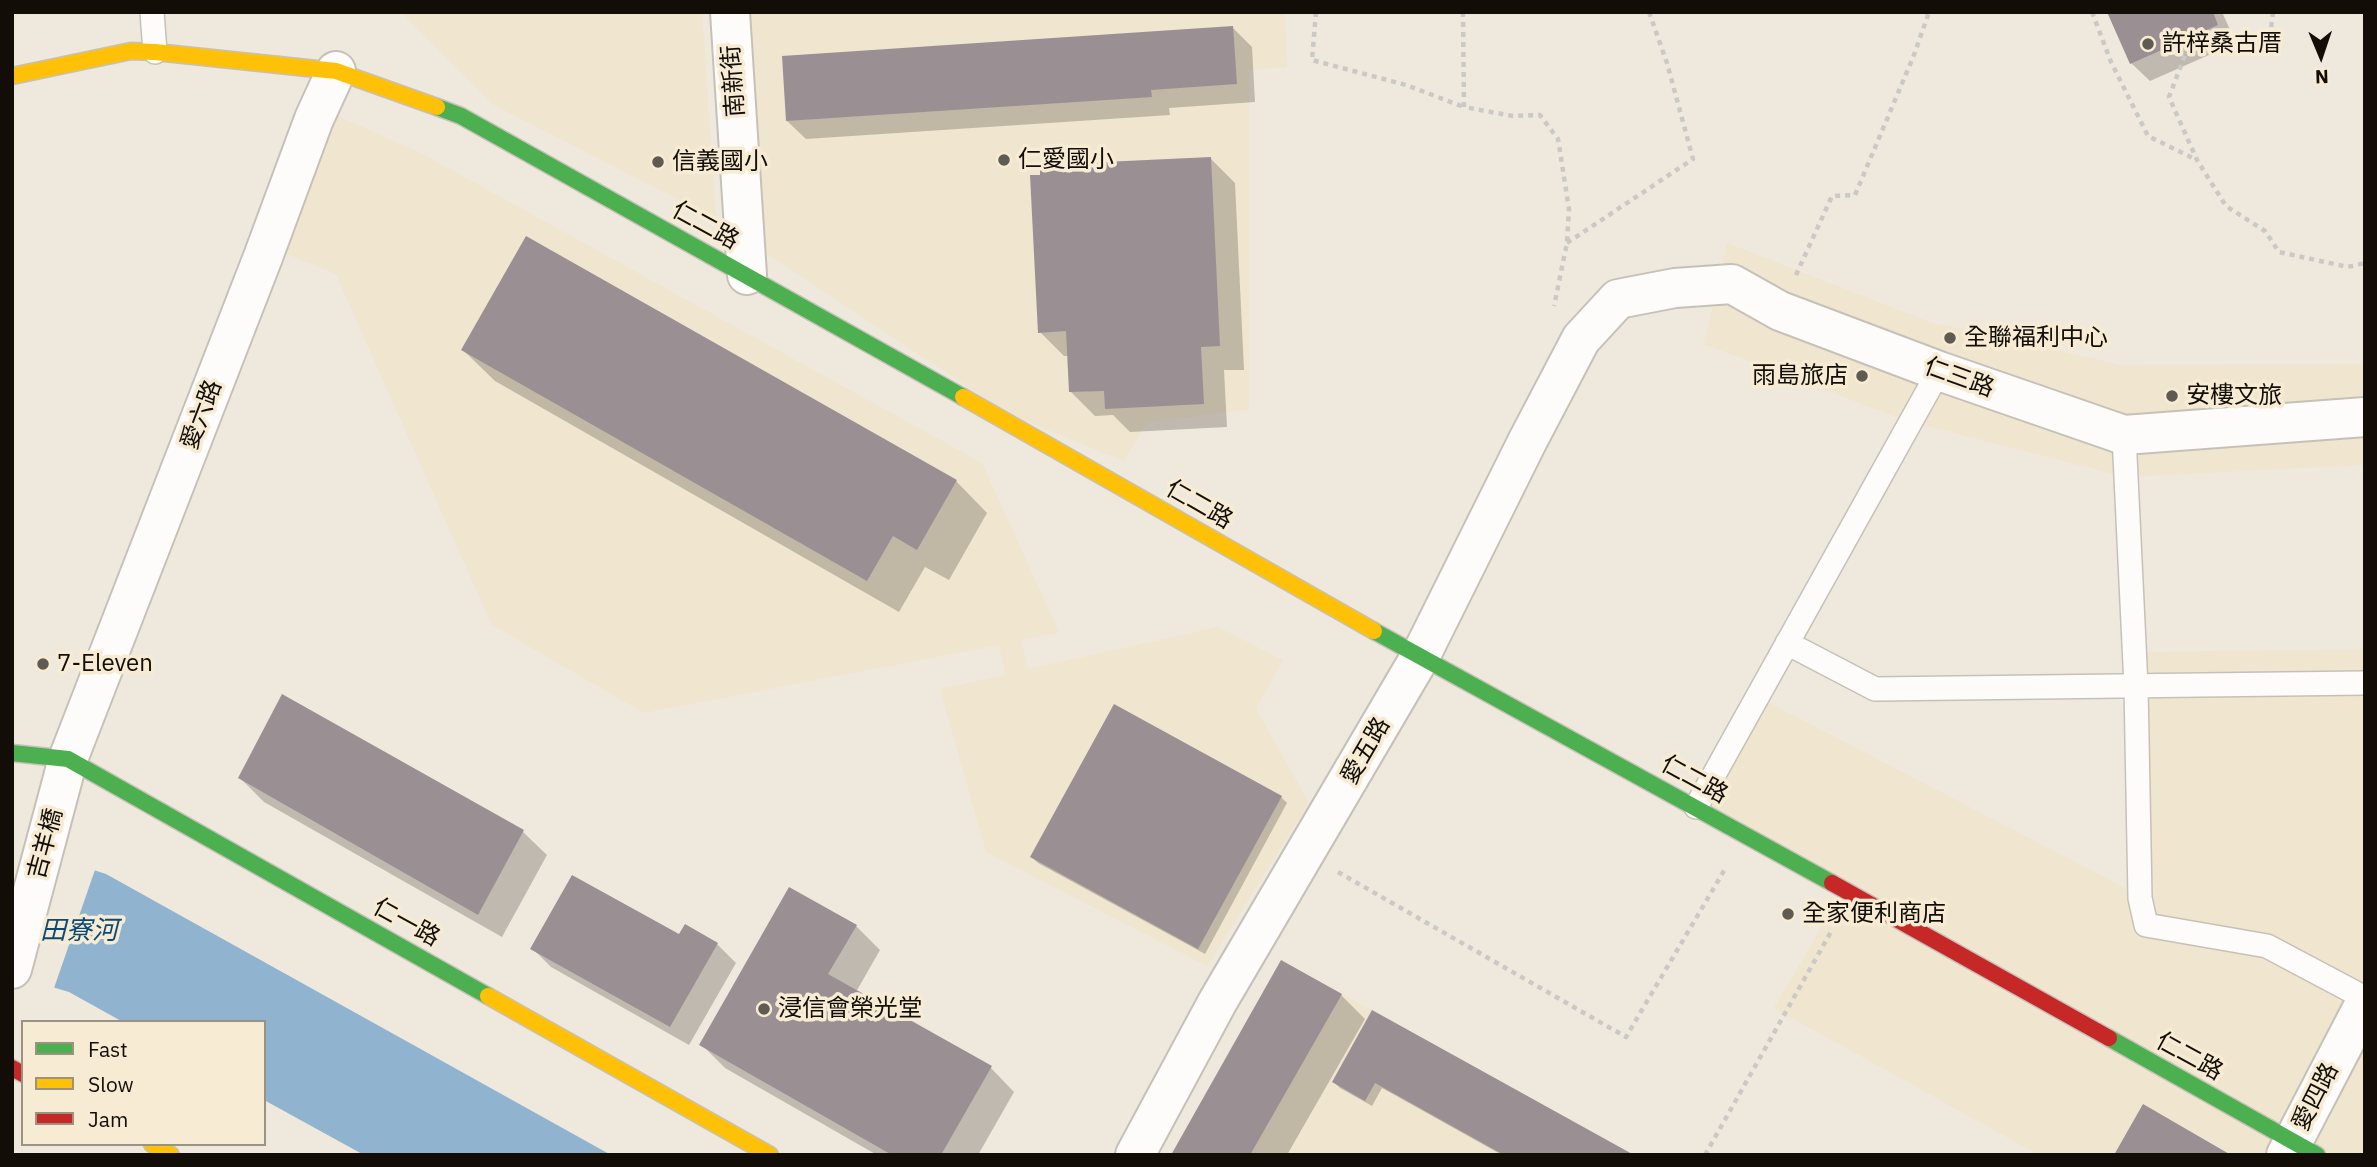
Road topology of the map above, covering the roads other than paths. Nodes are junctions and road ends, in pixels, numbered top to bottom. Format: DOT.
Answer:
graph roads {
  1 [pos="152,12"];
  2 [pos="730,12"];
  3 [pos="155,52"];
  4 [pos="336,71"];
  5 [pos="12,76"];
  6 [pos="747,275"];
  7 [pos="1581,339"];
  8 [pos="1939,371"];
  9 [pos="2365,417"];
  10 [pos="2124,435"];
  11 [pos="1787,643"];
  12 [pos="1420,657"];
  13 [pos="2365,683"];
  14 [pos="2136,686"];
  15 [pos="12,753"];
  16 [pos="68,758"];
  17 [pos="1696,807"];
  18 [pos="12,969"];
  19 [pos="2365,1000"];
  20 [pos="155,1146"];
  21 [pos="2299,1150"];
  22 [pos="171,1155"];
  23 [pos="771,1155"];
  24 [pos="1135,1155"];
  1 -- 3 [label="lane"];
  2 -- 6 [label="street, 南新街"];
  3 -- 4 [label="street, 仁二路"];
  3 -- 5 [label="street, 仁二路"];
  4 -- 6 [label="street, 仁二路"];
  4 -- 16 [label="street, 愛六路"];
  6 -- 12 [label="street, 仁二路"];
  7 -- 8 [label="street, 仁三路"];
  7 -- 12 [label="street, 愛五路"];
  8 -- 10 [label="street, 仁三路"];
  8 -- 11 [label="lane"];
  9 -- 10 [label="street, 仁三路"];
  10 -- 14 [label="lane"];
  11 -- 14 [label="lane"];
  11 -- 17 [label="lane"];
  12 -- 17 [label="street, 仁二路"];
  12 -- 24 [label="street, 愛五路"];
  13 -- 14 [label="lane"];
  14 -- 19 [label="lane"];
  15 -- 16 [label="street, 仁一路"];
  16 -- 18 [label="street, 吉羊橋"];
  16 -- 23 [label="street, 仁一路"];
  17 -- 21 [label="street, 仁二路"];
  19 -- 21 [label="street, 愛四路"];
  20 -- 22 [label="street"];
}
